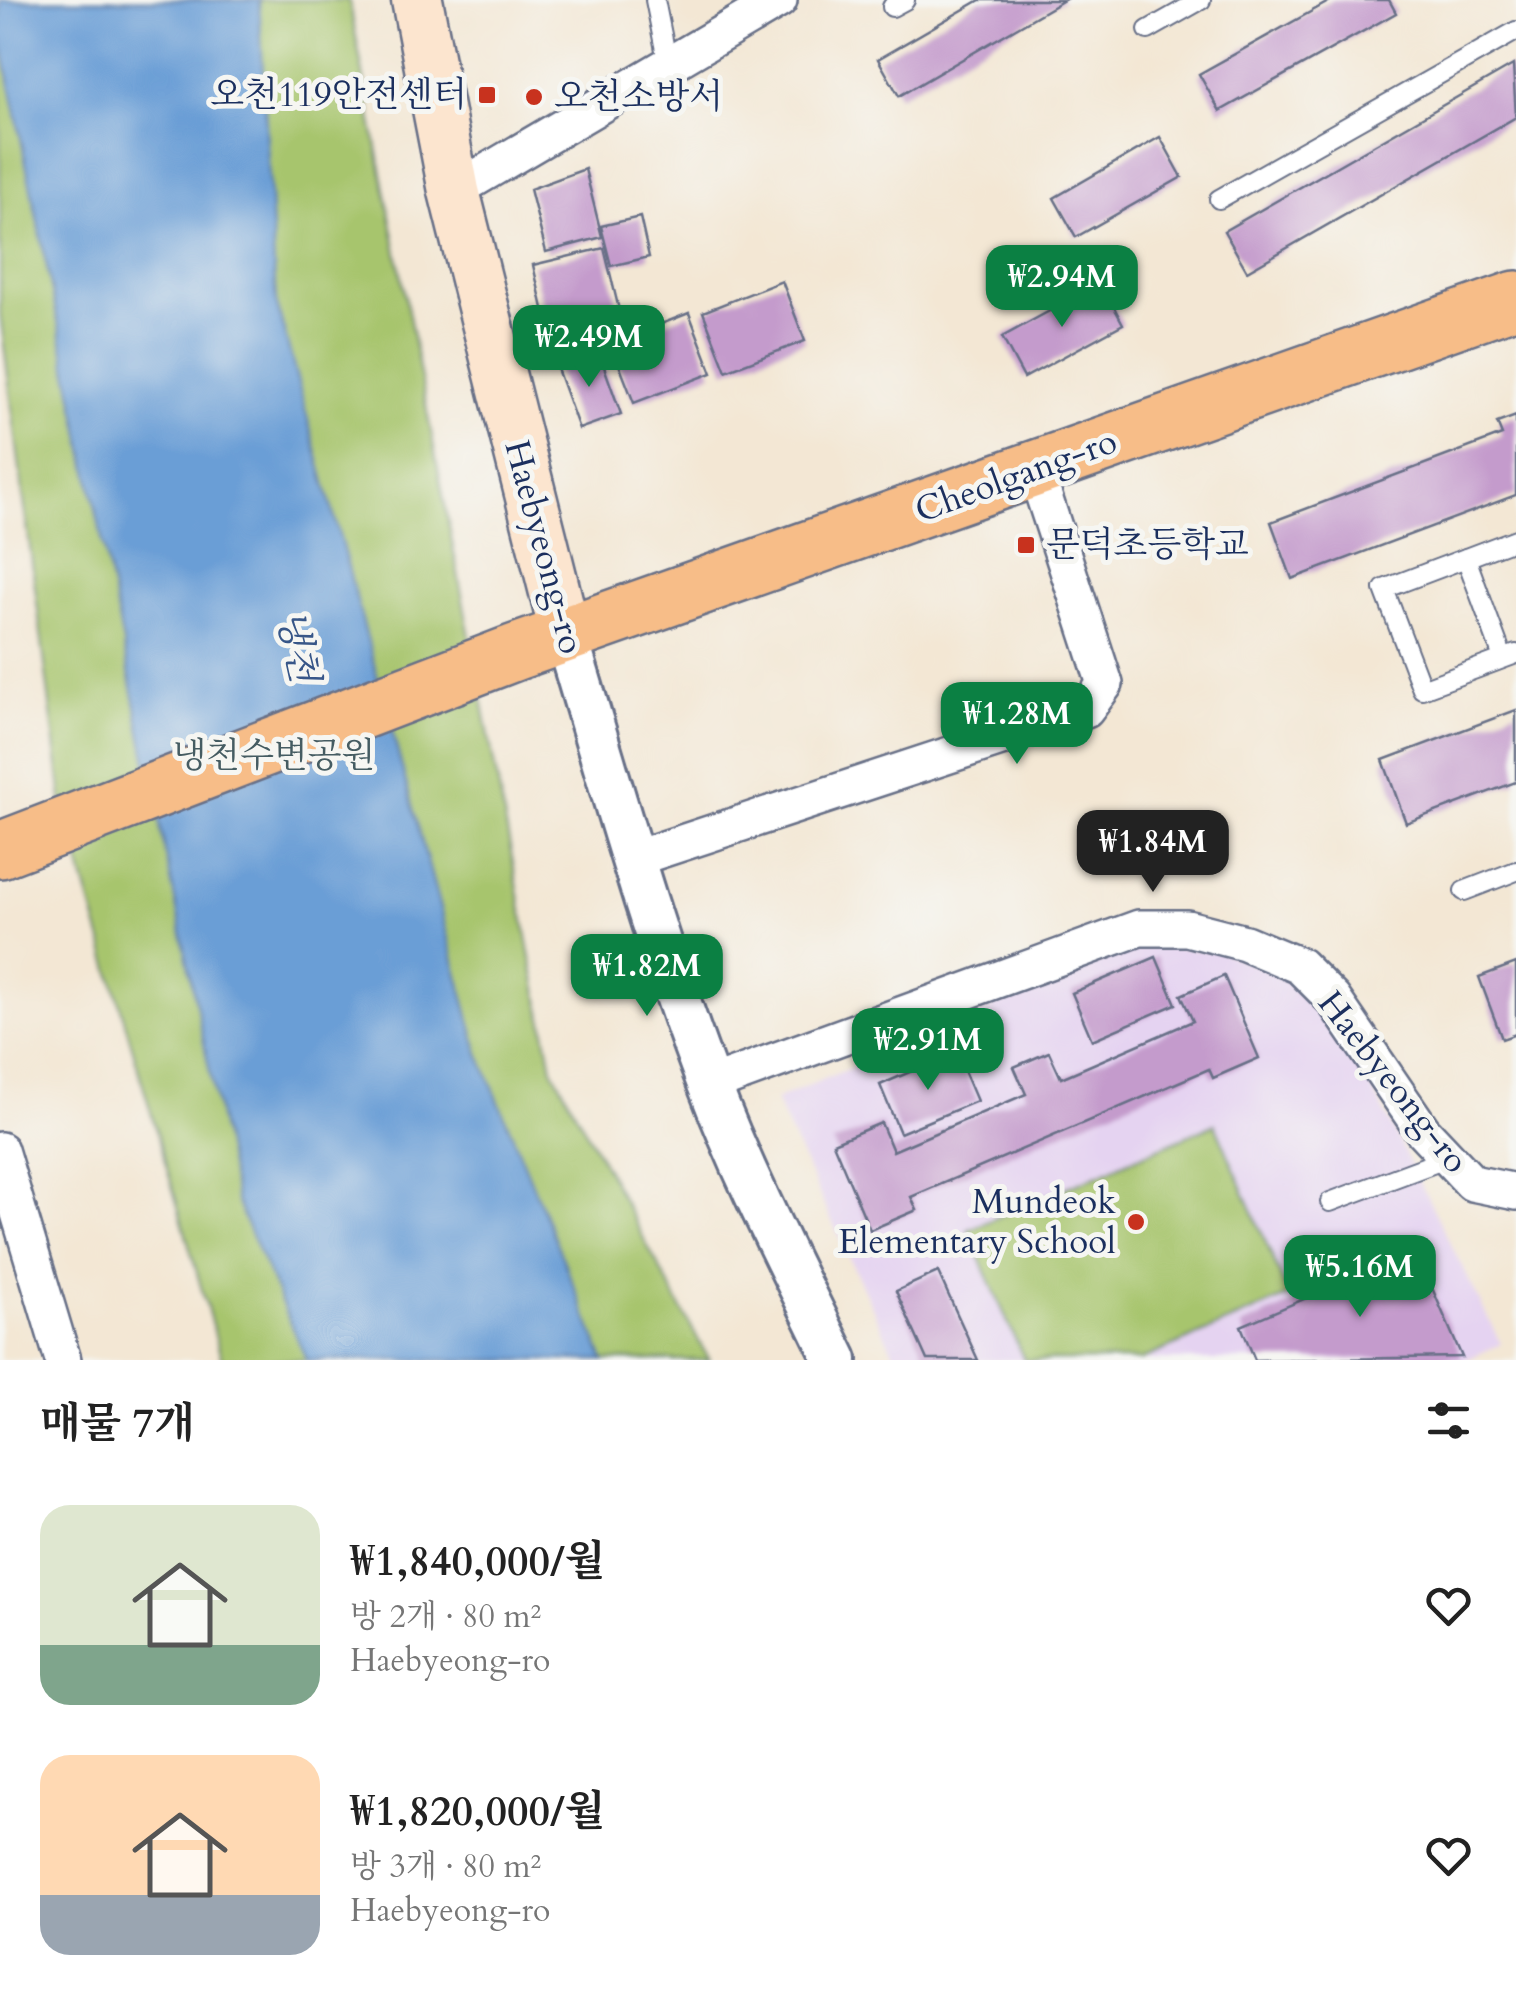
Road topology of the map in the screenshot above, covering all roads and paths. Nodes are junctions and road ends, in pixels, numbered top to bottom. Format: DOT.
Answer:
graph roads {
  1 [pos="417,0"];
  2 [pos="655,0"];
  3 [pos="779,0"];
  4 [pos="1201,0"];
  5 [pos="1148,30"];
  6 [pos="1516,31"];
  7 [pos="668,65"];
  8 [pos="454,191"];
  9 [pos="1219,199"];
  10 [pos="1516,298"];
  11 [pos="1035,469"];
  12 [pos="1516,539"];
  13 [pos="1466,558"];
  14 [pos="566,636"];
  15 [pos="1510,656"];
  16 [pos="0,850"];
  17 [pos="633,860"];
  18 [pos="1516,871"];
  19 [pos="1464,891"];
  20 [pos="709,1085"];
  21 [pos="0,1150"];
  22 [pos="1448,1158"];
  23 [pos="1516,1192"];
  24 [pos="1330,1202"];
  25 [pos="63,1360"];
  26 [pos="836,1360"];
  1 -- 8 [label="main road, Haebyeong-ro"];
  2 -- 7 [label="lane"];
  3 -- 7 [label="street"];
  4 -- 5 [label="lane"];
  6 -- 9 [label="lane"];
  7 -- 8 [label="street"];
  8 -- 14 [label="main road, Haebyeong-ro"];
  10 -- 11 [label="main road, Cheolgang-ro"];
  11 -- 14 [label="main road, Cheolgang-ro"];
  11 -- 17 [label="street"];
  12 -- 13 [label="lane"];
  13 -- 15 [label="lane"];
  13 -- 15 [label="lane"];
  14 -- 16 [label="main road, Cheolgang-ro"];
  14 -- 17 [label="street, Haebyeong-ro"];
  17 -- 20 [label="street, Haebyeong-ro"];
  18 -- 19 [label="lane"];
  20 -- 22 [label="street, Haebyeong-ro"];
  20 -- 26 [label="street, Haebyeong-ro"];
  21 -- 25 [label="street"];
  22 -- 23 [label="street, Haebyeong-ro"];
  22 -- 24 [label="lane"];
}
